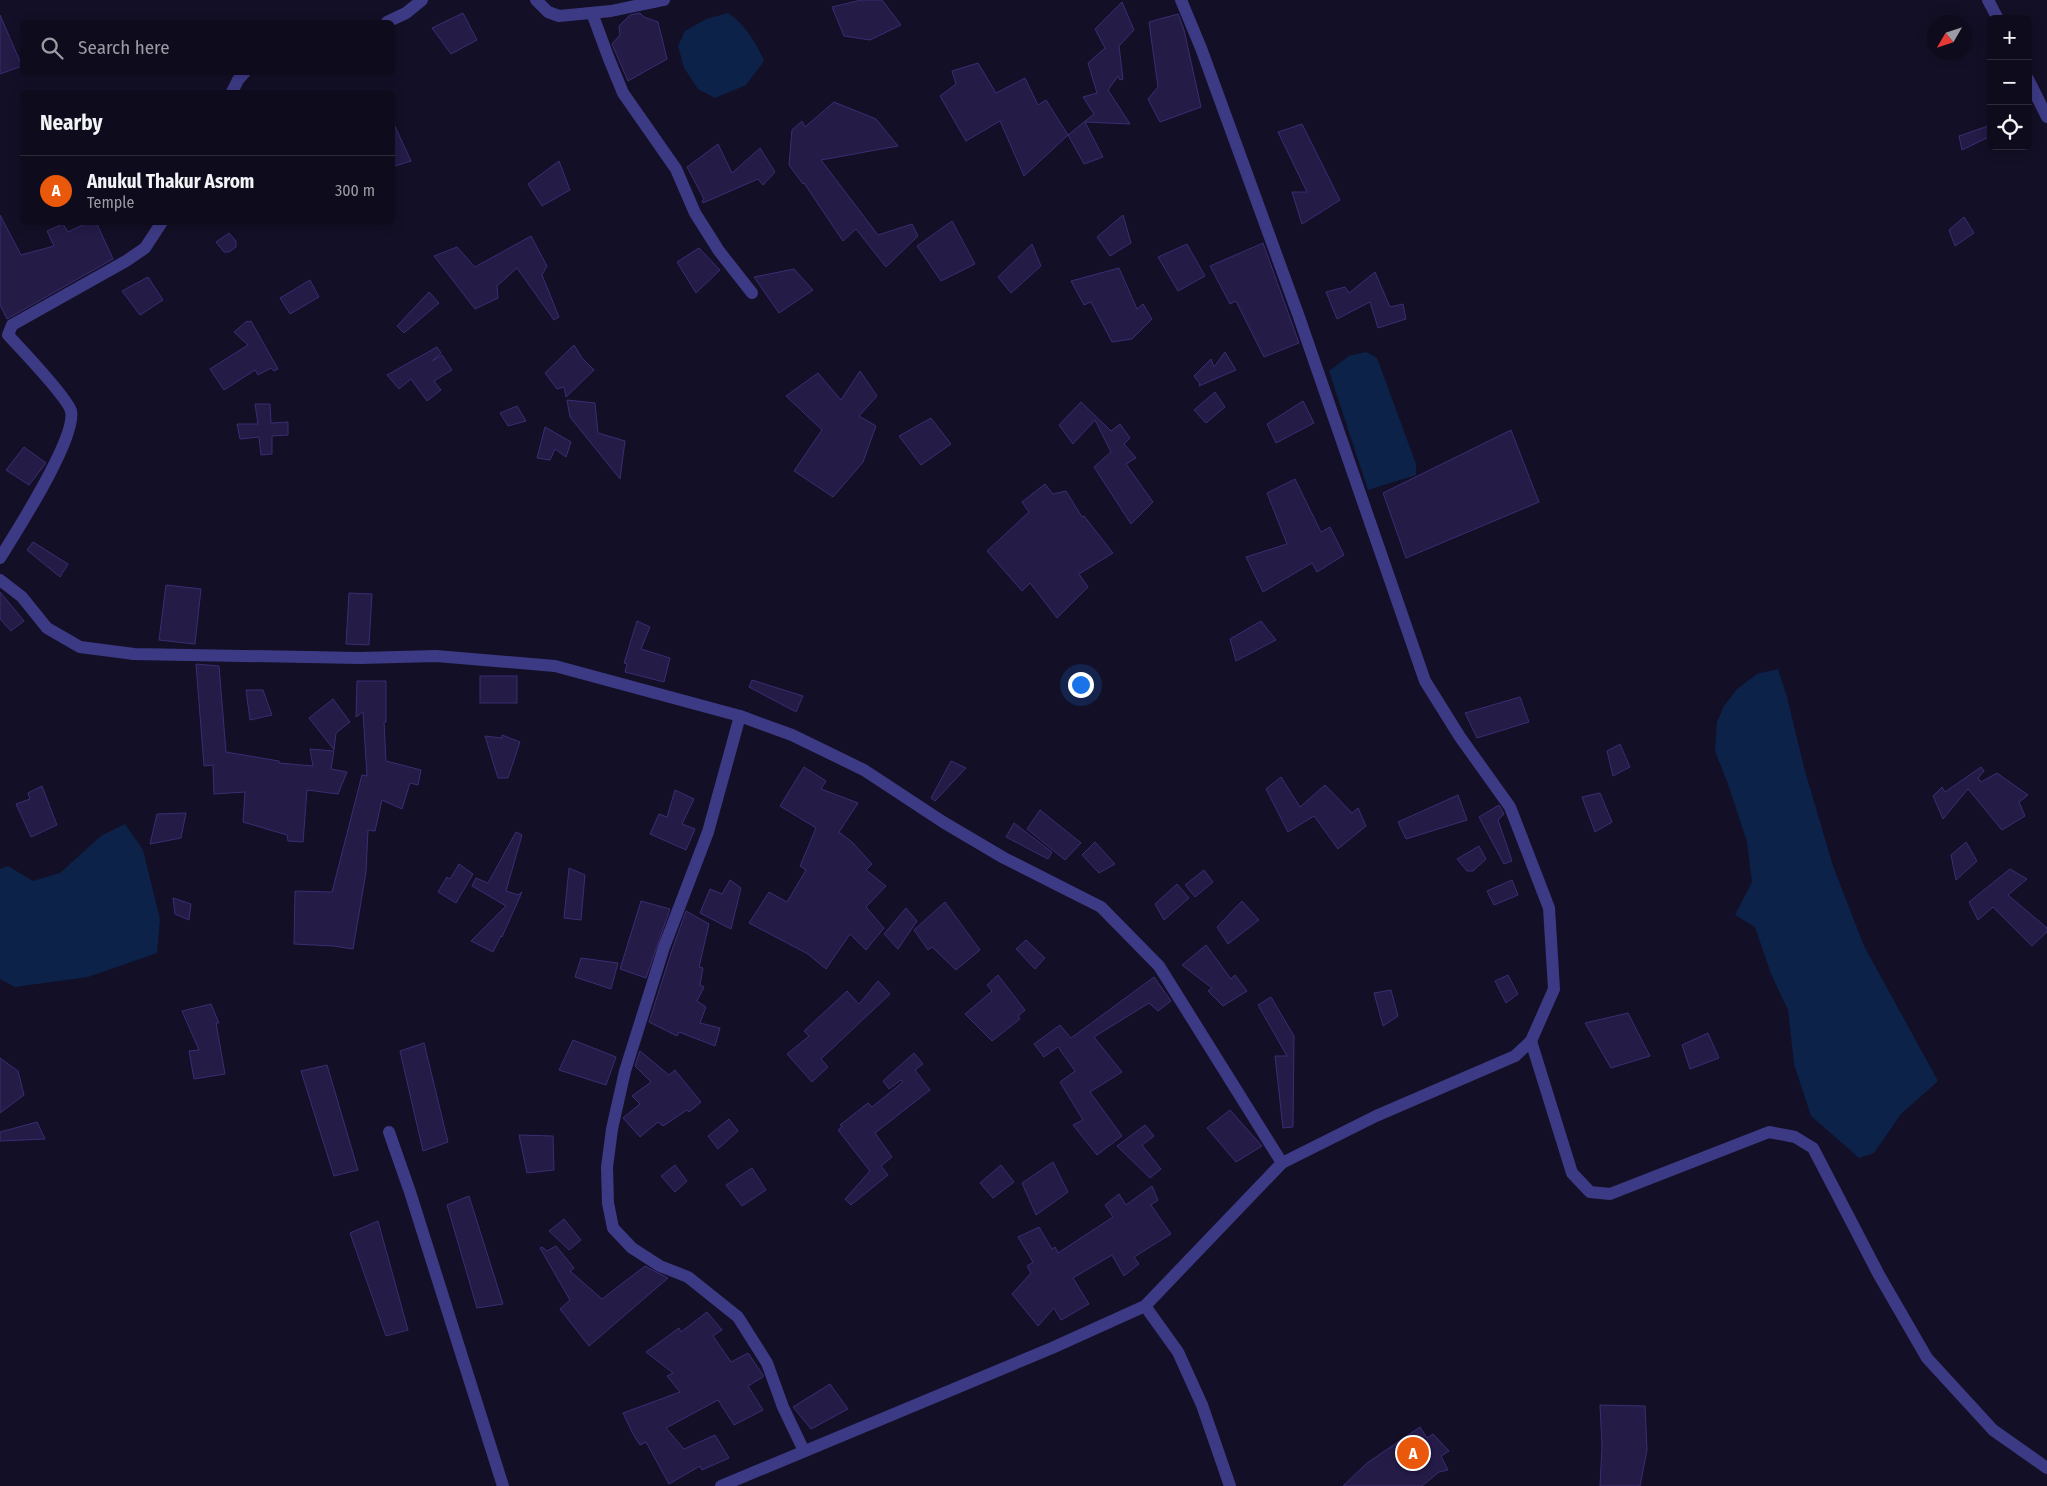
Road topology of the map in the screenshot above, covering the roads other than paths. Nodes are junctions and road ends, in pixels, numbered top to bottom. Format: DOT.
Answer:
graph roads {
  1 [pos="422,0"];
  2 [pos="536,0"];
  3 [pos="664,0"];
  4 [pos="1181,0"];
  5 [pos="1988,0"];
  6 [pos="592,13"];
  7 [pos="1996,15"];
  8 [pos="391,20"];
  9 [pos="242,75"];
  10 [pos="2032,87"];
  11 [pos="233,90"];
  12 [pos="2047,117"];
  13 [pos="160,225"];
  14 [pos="752,293"];
  15 [pos="0,558"];
  16 [pos="0,580"];
  17 [pos="740,716"];
  18 [pos="1531,1041"];
  19 [pos="389,1132"];
  20 [pos="1282,1162"];
  21 [pos="1145,1306"];
  22 [pos="804,1451"];
  23 [pos="2047,1468"];
  24 [pos="503,1486"];
  25 [pos="721,1486"];
  26 [pos="1230,1486"];
  1 -- 8 [label="street"];
  2 -- 6 [label="street"];
  3 -- 6 [label="street"];
  4 -- 18 [label="street"];
  5 -- 7 [label="street"];
  6 -- 14 [label="street"];
  9 -- 11 [label="street"];
  10 -- 12 [label="street"];
  13 -- 15 [label="street"];
  16 -- 17 [label="street"];
  17 -- 20 [label="street"];
  17 -- 22 [label="street"];
  18 -- 20 [label="street"];
  18 -- 23 [label="street"];
  19 -- 24 [label="street"];
  20 -- 21 [label="street"];
  21 -- 22 [label="street"];
  21 -- 26 [label="street"];
  22 -- 25 [label="street"];
}
